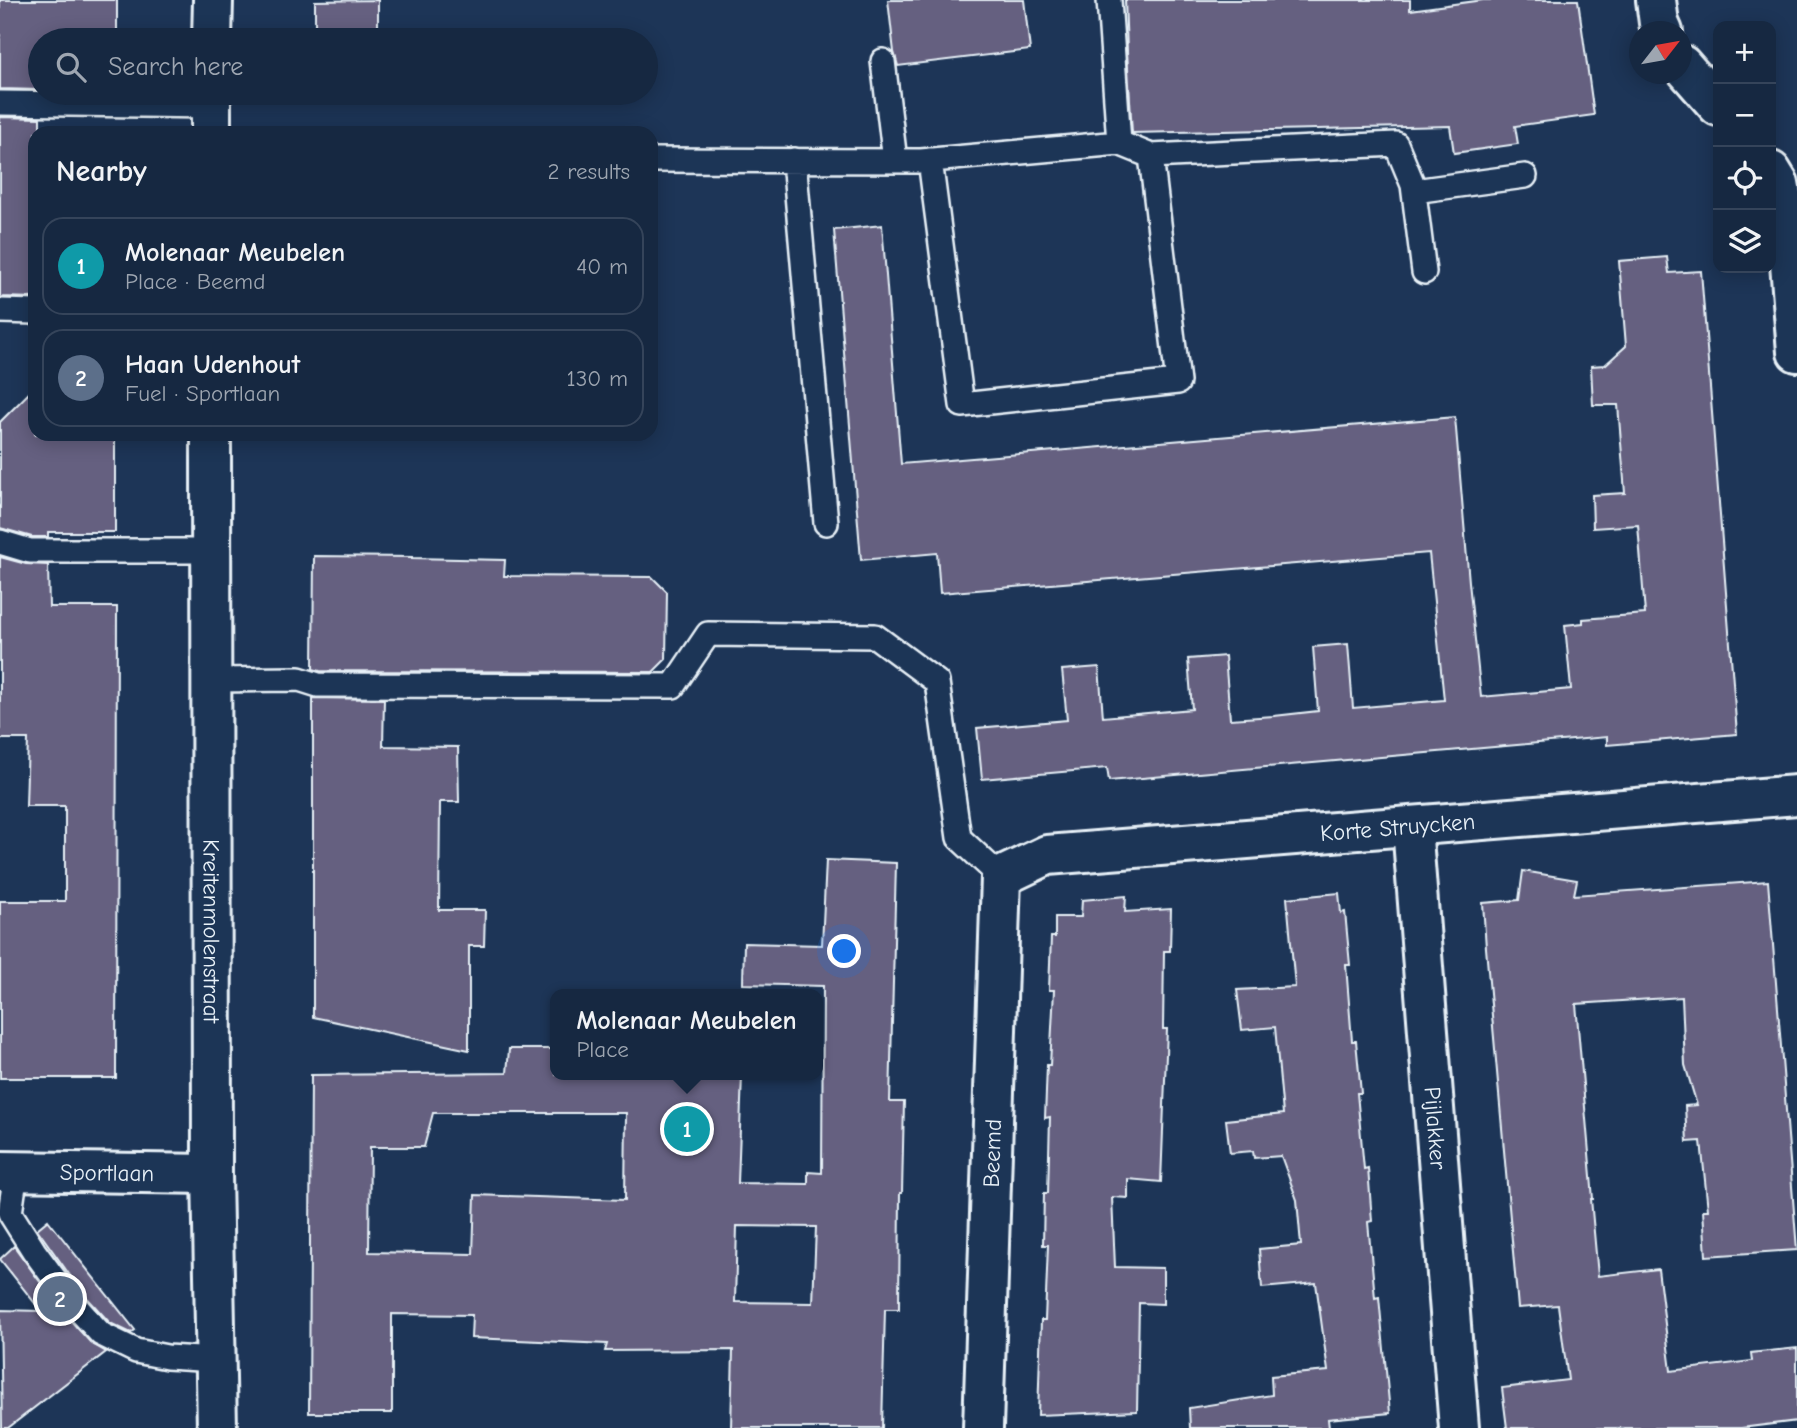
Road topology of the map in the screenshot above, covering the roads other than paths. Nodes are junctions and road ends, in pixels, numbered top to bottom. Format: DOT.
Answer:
graph roads {
  1 [pos="213,0"];
  2 [pos="1109,0"];
  3 [pos="1656,0"];
  4 [pos="1659,21"];
  5 [pos="212,28"];
  6 [pos="883,61"];
  7 [pos="1692,76"];
  8 [pos="1713,100"];
  9 [pos="0,103"];
  10 [pos="28,104"];
  11 [pos="53,105"];
  12 [pos="211,111"];
  13 [pos="1119,143"];
  14 [pos="1152,156"];
  15 [pos="658,160"];
  16 [pos="794,160"];
  17 [pos="930,160"];
  18 [pos="895,161"];
  19 [pos="1525,176"];
  20 [pos="1782,179"];
  21 [pos="1414,191"];
  22 [pos="1424,272"];
  23 [pos="0,311"];
  24 [pos="28,312"];
  25 [pos="1797,352"];
  26 [pos="211,441"];
  27 [pos="825,523"];
  28 [pos="0,542"];
  29 [pos="211,551"];
  30 [pos="212,680"];
  31 [pos="1797,795"];
  32 [pos="1412,826"];
  33 [pos="1001,877"];
  34 [pos="8,1172"];
  35 [pos="212,1174"];
  36 [pos="215,1360"];
  37 [pos="216,1428"];
  38 [pos="983,1428"];
  39 [pos="1459,1428"];
  1 -- 5 [label="street"];
  2 -- 13 [label="lane"];
  3 -- 4 [label="street"];
  6 -- 18 [label="lane"];
  7 -- 8 [label="street"];
  9 -- 10 [label="lane"];
  11 -- 12 [label="lane"];
  13 -- 14 [label="lane"];
  13 -- 17 [label="lane"];
  14 -- 17 [label="lane"];
  14 -- 21 [label="lane"];
  15 -- 16 [label="lane"];
  16 -- 18 [label="lane"];
  16 -- 27 [label="lane"];
  17 -- 18 [label="lane"];
  19 -- 21 [label="lane"];
  20 -- 25 [label="street"];
  21 -- 22 [label="lane"];
  23 -- 24 [label="lane"];
  26 -- 29 [label="street, Kreitenmolenstraat"];
  28 -- 29 [label="lane"];
  29 -- 30 [label="street, Kreitenmolenstraat"];
  30 -- 33 [label="lane"];
  30 -- 35 [label="street, Kreitenmolenstraat"];
  31 -- 32 [label="street, Korte Struycken"];
  32 -- 33 [label="street, Korte Struycken"];
  32 -- 39 [label="street, Pijlakker"];
  33 -- 38 [label="street, Beemd"];
  34 -- 35 [label="street, Sportlaan"];
  34 -- 36 [label="lane"];
  35 -- 36 [label="street, Kreitenmolenstraat"];
  36 -- 37 [label="street, Kreitenmolenstraat"];
}
